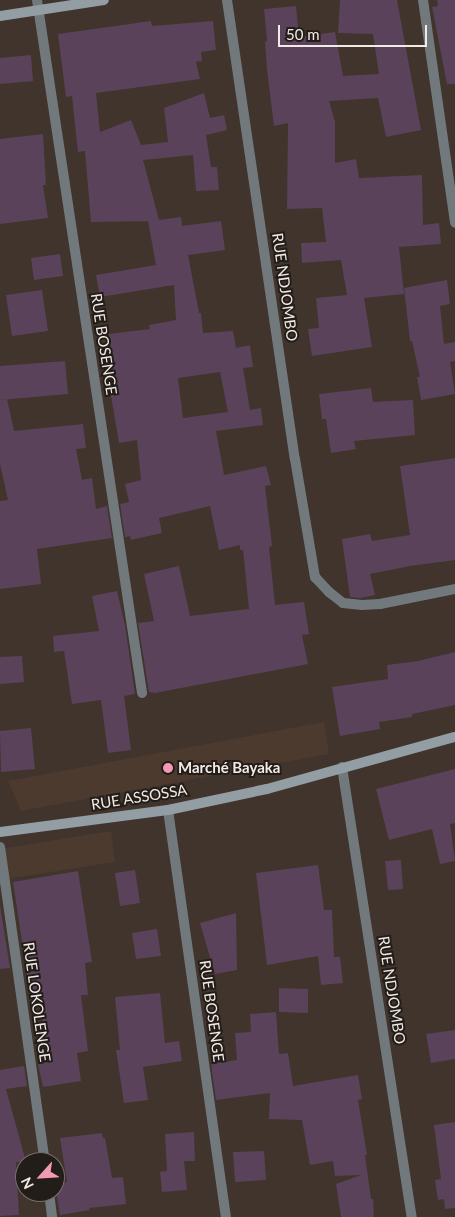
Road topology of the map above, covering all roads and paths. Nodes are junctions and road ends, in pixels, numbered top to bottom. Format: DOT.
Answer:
graph roads {
  1 [pos="104,0"];
  2 [pos="227,0"];
  3 [pos="422,0"];
  4 [pos="38,5"];
  5 [pos="0,16"];
  6 [pos="455,223"];
  7 [pos="455,589"];
  8 [pos="142,693"];
  9 [pos="455,737"];
  10 [pos="342,767"];
  11 [pos="168,810"];
  12 [pos="0,832"];
  13 [pos="0,846"];
  14 [pos="44,1152"];
  15 [pos="50,1202"];
  16 [pos="52,1217"];
  17 [pos="226,1217"];
  18 [pos="412,1217"];
  1 -- 4 [label="street"];
  2 -- 7 [label="street, RUE NDJOMBO"];
  3 -- 6 [label="street"];
  4 -- 5 [label="street"];
  4 -- 8 [label="street, RUE BOSENGE"];
  9 -- 10 [label="street, RUE ASSOSSA"];
  10 -- 11 [label="street, RUE ASSOSSA"];
  10 -- 18 [label="street, RUE NDJOMBO"];
  11 -- 12 [label="street, RUE ASSOSSA"];
  11 -- 17 [label="street, RUE BOSENGE"];
  13 -- 14 [label="street, RUE LOKOLENGE"];
  15 -- 16 [label="street"];
}
